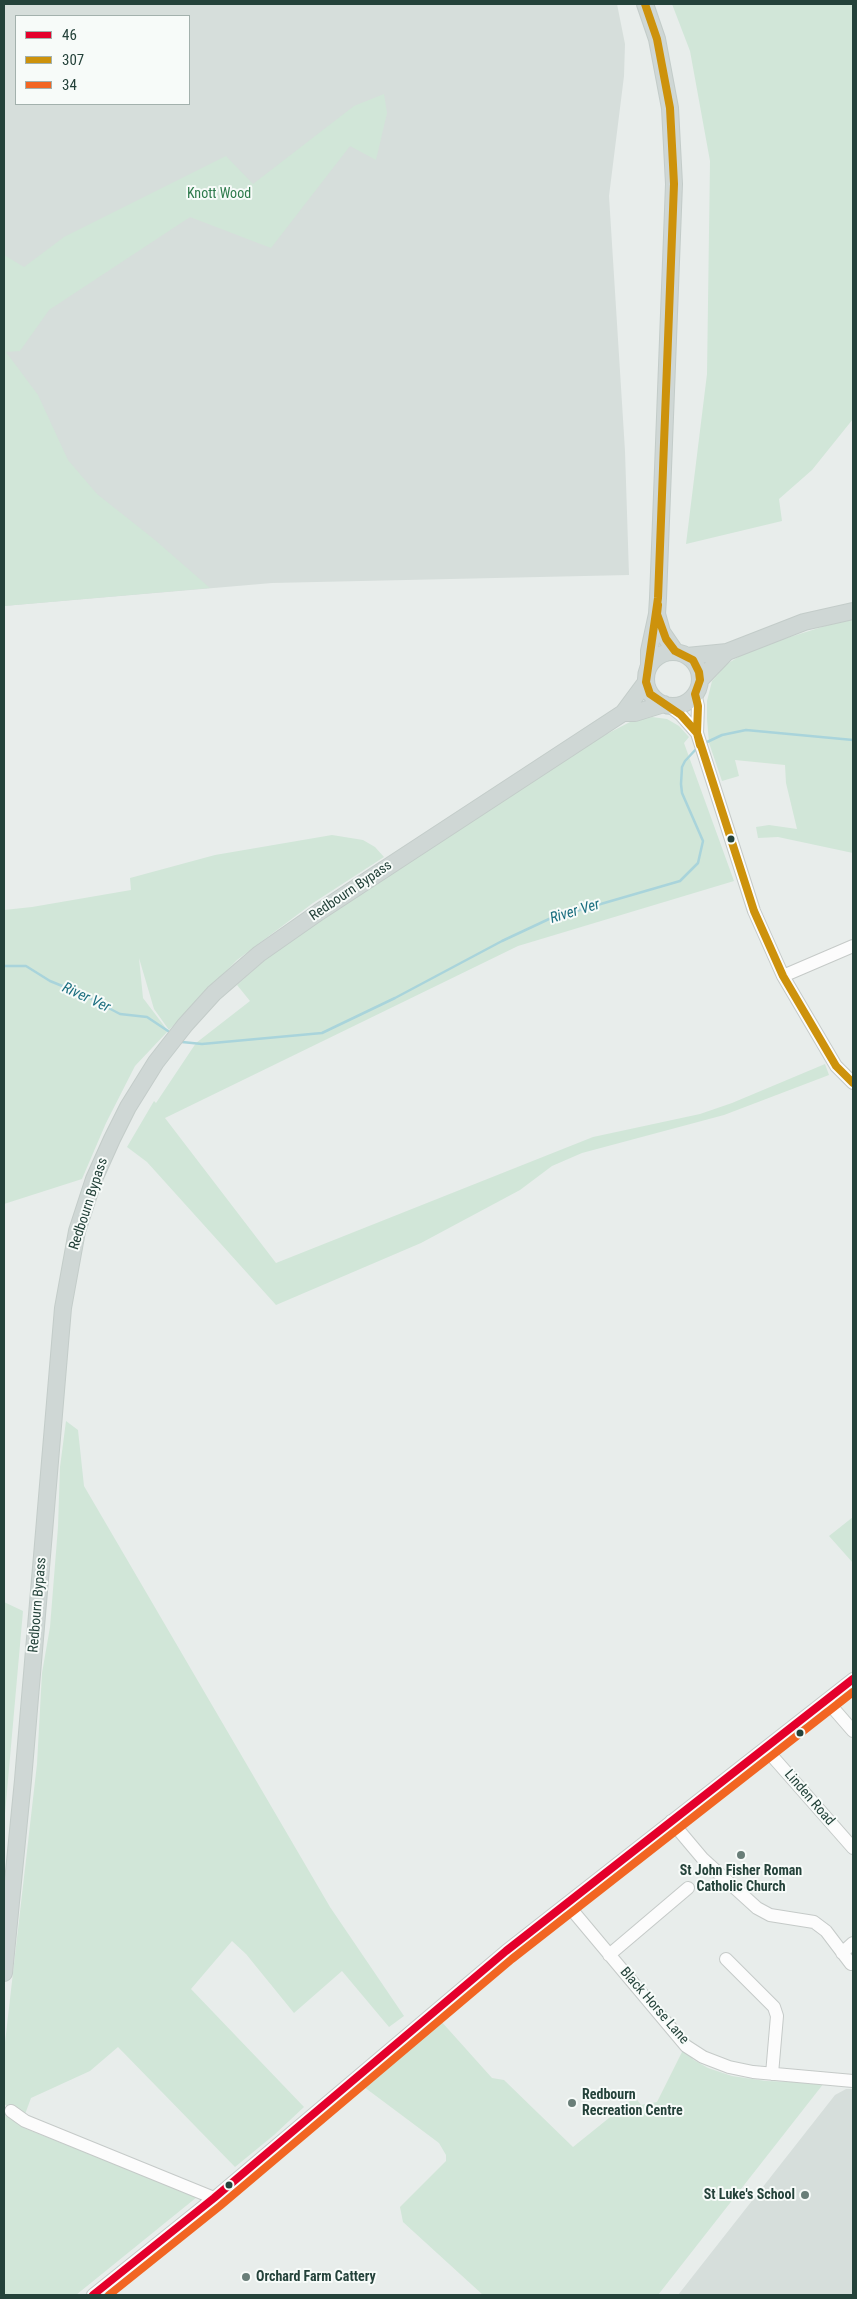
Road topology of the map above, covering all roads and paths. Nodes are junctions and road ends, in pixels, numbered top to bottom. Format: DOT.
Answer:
graph roads {
  1 [pos="646,4"];
  2 [pos="853,612"];
  3 [pos="657,614"];
  4 [pos="727,652"];
  5 [pos="681,654"];
  6 [pos="649,666"];
  7 [pos="646,682"];
  8 [pos="698,687"];
  9 [pos="666,705"];
  10 [pos="623,713"];
  11 [pos="698,737"];
  12 [pos="853,946"];
  13 [pos="783,976"];
  14 [pos="853,1083"];
  15 [pos="853,1678"];
  16 [pos="826,1700"];
  17 [pos="853,1731"];
  18 [pos="766,1748"];
  19 [pos="671,1821"];
  20 [pos="853,1848"];
  21 [pos="688,1888"];
  22 [pos="567,1904"];
  23 [pos="853,1943"];
  24 [pos="842,1953"];
  25 [pos="609,1954"];
  26 [pos="726,1958"];
  27 [pos="851,1964"];
  28 [pos="4,1973"];
  29 [pos="772,2074"];
  30 [pos="853,2081"];
  31 [pos="11,2111"];
  32 [pos="214,2198"];
  33 [pos="93,2295"];
  1 -- 3 [label="main road"];
  2 -- 4 [label="main road"];
  3 -- 5 [label="main road"];
  3 -- 6 [label="main road"];
  4 -- 5 [label="main road"];
  4 -- 8 [label="main road"];
  5 -- 6 [label="main road"];
  5 -- 8 [label="main road"];
  6 -- 7 [label="main road"];
  7 -- 9 [label="main road"];
  7 -- 10 [label="main road, Redbourn Bypass"];
  8 -- 9 [label="main road"];
  8 -- 11 [label="street"];
  9 -- 10 [label="main road, Redbourn Bypass"];
  9 -- 11 [label="street"];
  10 -- 28 [label="main road, Redbourn Bypass"];
  11 -- 13 [label="street"];
  12 -- 13 [label="street"];
  13 -- 14 [label="street"];
  15 -- 16 [label="street"];
  16 -- 17 [label="street"];
  16 -- 18 [label="street"];
  18 -- 19 [label="street"];
  18 -- 20 [label="street, Linden Road"];
  19 -- 22 [label="street"];
  19 -- 24 [label="street"];
  21 -- 25 [label="street"];
  22 -- 25 [label="street, Black Horse Lane"];
  22 -- 32 [label="street"];
  23 -- 24 [label="street"];
  24 -- 27 [label="street"];
  25 -- 29 [label="street, Black Horse Lane"];
  26 -- 29 [label="street"];
  29 -- 30 [label="street, Black Horse Lane"];
  31 -- 32 [label="street"];
  32 -- 33 [label="street"];
}
